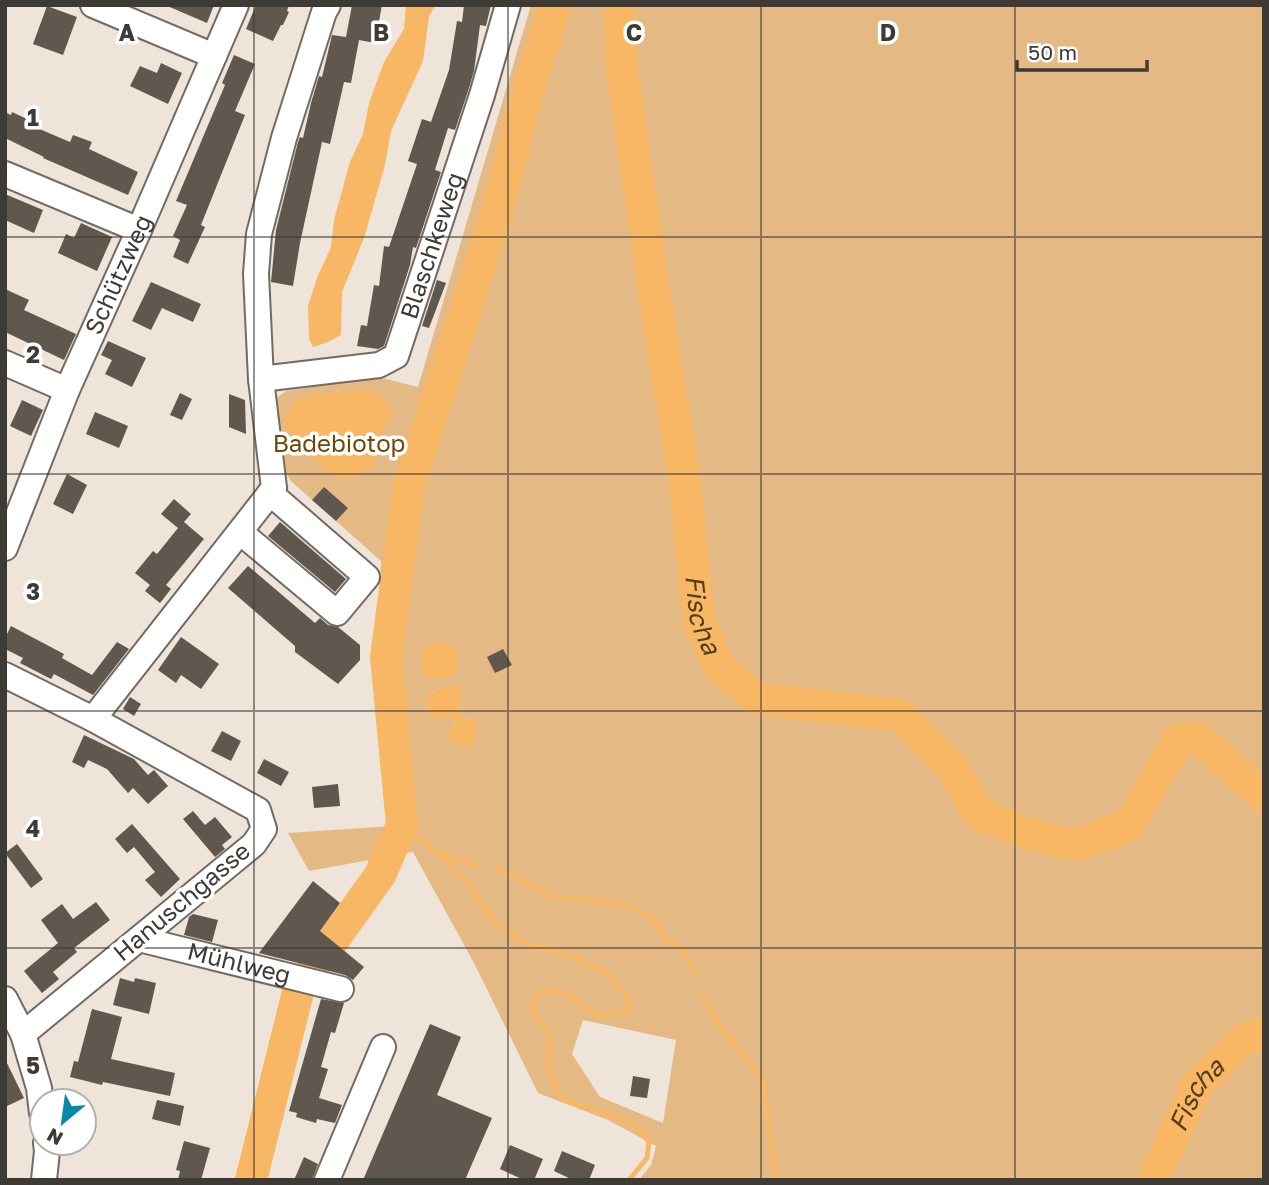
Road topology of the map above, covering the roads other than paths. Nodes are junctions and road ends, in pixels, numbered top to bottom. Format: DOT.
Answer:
graph roads {
  1 [pos="93,5"];
  2 [pos="236,5"];
  3 [pos="328,5"];
  4 [pos="508,5"];
  5 [pos="214,56"];
  6 [pos="5,174"];
  7 [pos="139,230"];
  8 [pos="5,363"];
  9 [pos="261,373"];
  10 [pos="67,390"];
  11 [pos="270,494"];
  12 [pos="240,532"];
  13 [pos="5,548"];
  14 [pos="5,675"];
  15 [pos="93,719"];
  16 [pos="139,939"];
  17 [pos="341,989"];
  18 [pos="5,999"];
  19 [pos="23,1034"];
  20 [pos="383,1047"];
  21 [pos="39,1087"];
  22 [pos="46,1157"];
  23 [pos="44,1180"];
  24 [pos="327,1180"];
  1 -- 5 [label="street"];
  2 -- 5 [label="street, Schützweg"];
  3 -- 9 [label="street"];
  4 -- 9 [label="street, Blaschkeweg"];
  5 -- 7 [label="street, Schützweg"];
  6 -- 7 [label="street"];
  7 -- 10 [label="street, Schützweg"];
  8 -- 10 [label="street"];
  9 -- 11 [label="street"];
  10 -- 13 [label="street, Schützweg"];
  11 -- 12 [label="street"];
  11 -- 12 [label="street"];
  12 -- 15 [label="street"];
  14 -- 15 [label="street, Hanuschgasse"];
  15 -- 16 [label="street, Hanuschgasse"];
  16 -- 17 [label="street, Mühlweg"];
  16 -- 19 [label="street, Hanuschgasse"];
  18 -- 19 [label="street"];
  19 -- 21 [label="street"];
  20 -- 24 [label="street"];
  22 -- 23 [label="street"];
}
